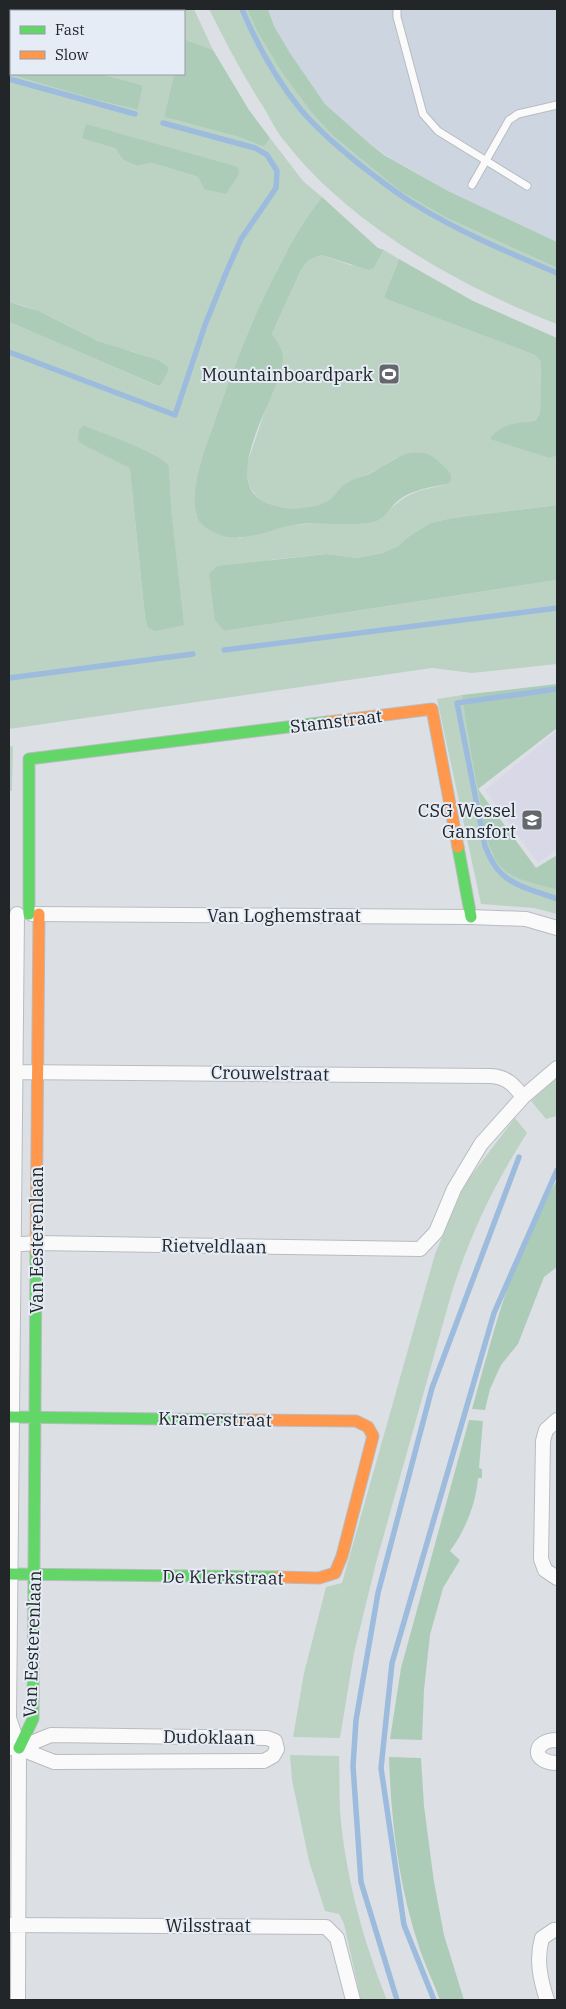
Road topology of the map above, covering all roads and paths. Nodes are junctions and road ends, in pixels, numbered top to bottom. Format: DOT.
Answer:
graph roads {
  1 [pos="397,9"];
  2 [pos="557,105"];
  3 [pos="486,160"];
  4 [pos="472,185"];
  5 [pos="528,186"];
  6 [pos="29,759"];
  7 [pos="23,914"];
  8 [pos="471,917"];
  9 [pos="557,928"];
  10 [pos="557,1068"];
  11 [pos="36,1070"];
  12 [pos="12,1072"];
  13 [pos="523,1097"];
  14 [pos="36,1243"];
  15 [pos="11,1245"];
  16 [pos="10,1417"];
  17 [pos="34,1417"];
  18 [pos="557,1420"];
  19 [pos="365,1475"];
  20 [pos="9,1574"];
  21 [pos="35,1575"];
  22 [pos="557,1578"];
  23 [pos="557,1740"];
  24 [pos="14,1748"];
  25 [pos="557,1763"];
  26 [pos="14,1925"];
  27 [pos="557,1930"];
  28 [pos="18,2000"];
  29 [pos="353,2000"];
  30 [pos="547,2000"];
  1 -- 3 [label="lane"];
  2 -- 3 [label="lane"];
  3 -- 4 [label="lane"];
  3 -- 5 [label="lane"];
  6 -- 7 [label="street, Van Eesterenlaan"];
  6 -- 8 [label="street, Stamstraat"];
  7 -- 8 [label="street, Van Loghemstraat"];
  7 -- 11 [label="street, Van Eesterenlaan"];
  7 -- 12 [label="street, Van Eesterenlaan"];
  8 -- 9 [label="street, Van Loghemstraat"];
  10 -- 13 [label="street"];
  11 -- 12 [label="street, Crouwelstraat"];
  11 -- 13 [label="street, Crouwelstraat"];
  11 -- 14 [label="street, Van Eesterenlaan"];
  12 -- 15 [label="street, Van Eesterenlaan"];
  13 -- 14 [label="street, Rietveldlaan"];
  14 -- 15 [label="street, Rietveldlaan"];
  14 -- 17 [label="street, Van Eesterenlaan"];
  15 -- 16 [label="street, Van Eesterenlaan"];
  16 -- 17 [label="street, Kramerstraat"];
  16 -- 20 [label="street, Van Eesterenlaan"];
  17 -- 19 [label="street, Kramerstraat"];
  17 -- 21 [label="street, Van Eesterenlaan"];
  18 -- 22 [label="street"];
  19 -- 21 [label="street, De Klerkstraat"];
  20 -- 21 [label="street, De Klerkstraat"];
  20 -- 24 [label="street, Van Eesterenlaan"];
  21 -- 24 [label="street, Van Eesterenlaan"];
  23 -- 25 [label="street"];
  24 -- 24 [label="street, Dudoklaan"];
  24 -- 26 [label="street"];
  26 -- 28 [label="street"];
  26 -- 29 [label="street, Wilsstraat"];
  27 -- 30 [label="street"];
}
